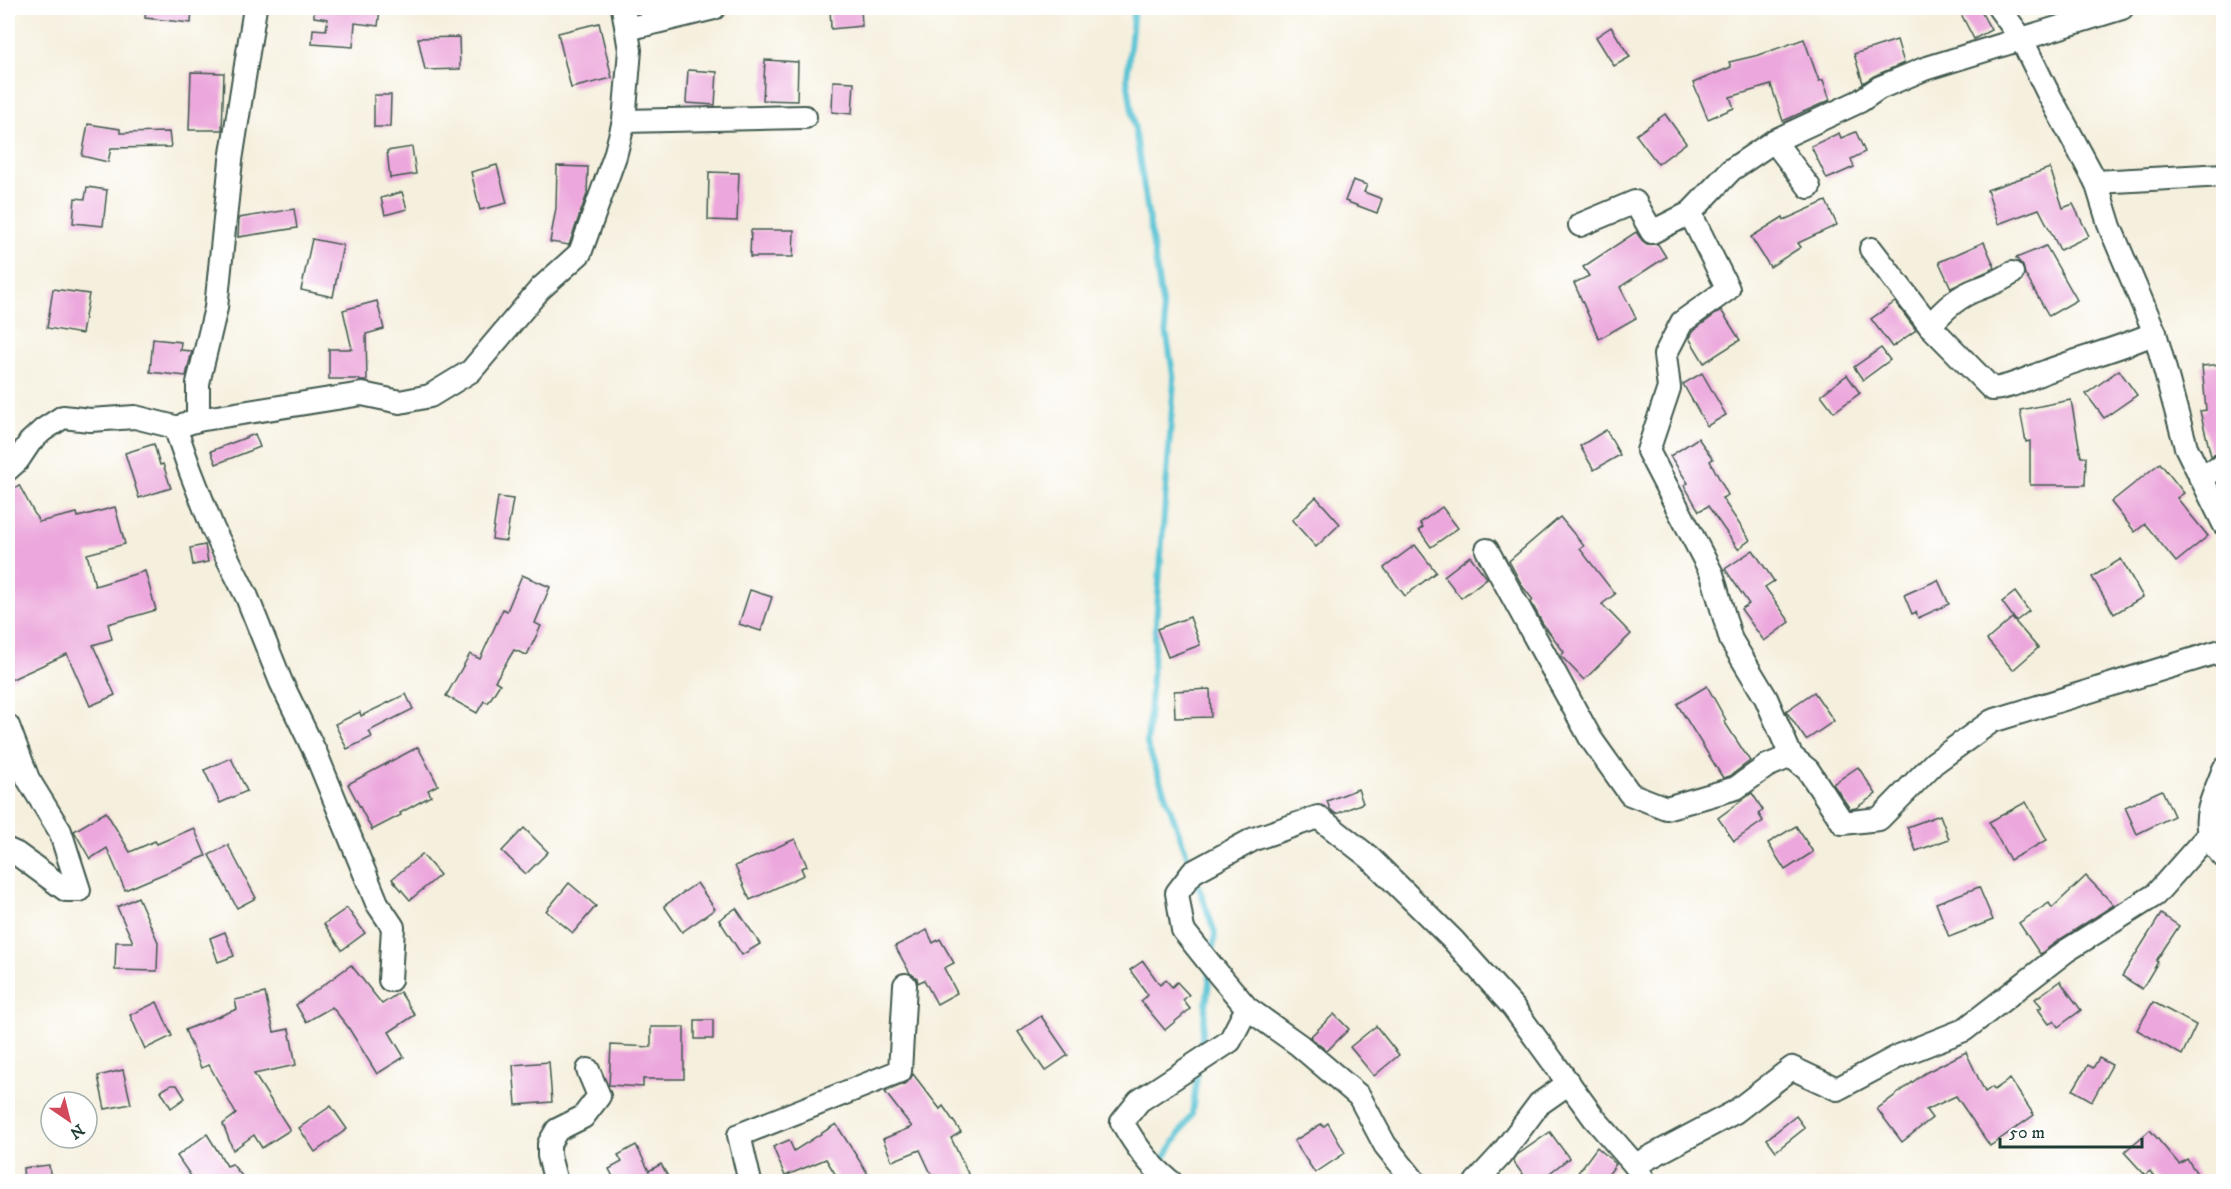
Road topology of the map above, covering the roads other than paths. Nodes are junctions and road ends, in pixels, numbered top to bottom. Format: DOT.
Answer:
graph roads {
  1 [pos="255,8"];
  2 [pos="714,8"];
  3 [pos="1999,8"];
  4 [pos="2122,8"];
  5 [pos="625,18"];
  6 [pos="2021,38"];
  7 [pos="805,117"];
  8 [pos="624,121"];
  9 [pos="1774,141"];
  10 [pos="2223,176"];
  11 [pos="2096,182"];
  12 [pos="1809,187"];
  13 [pos="1690,213"];
  14 [pos="1580,225"];
  15 [pos="1871,249"];
  16 [pos="2012,273"];
  17 [pos="1930,326"];
  18 [pos="2155,333"];
  19 [pos="198,420"];
  20 [pos="175,427"];
  21 [pos="2223,465"];
  22 [pos="8,469"];
  23 [pos="2200,477"];
  24 [pos="2223,524"];
  25 [pos="1487,550"];
  26 [pos="2223,650"];
  27 [pos="8,726"];
  28 [pos="1791,756"];
  29 [pos="2223,769"];
  30 [pos="2209,834"];
  31 [pos="8,850"];
  32 [pos="2223,857"];
  33 [pos="390,980"];
  34 [pos="905,985"];
  35 [pos="1247,1008"];
  36 [pos="588,1070"];
  37 [pos="1569,1083"];
  38 [pos="1640,1173"];
  39 [pos="556,1182"];
  40 [pos="750,1182"];
  41 [pos="1171,1182"];
  42 [pos="1415,1182"];
  43 [pos="1476,1182"];
  1 -- 19 [label="street"];
  2 -- 5 [label="street"];
  3 -- 6 [label="street"];
  4 -- 6 [label="street"];
  5 -- 8 [label="street"];
  6 -- 9 [label="street"];
  6 -- 11 [label="street"];
  7 -- 8 [label="street"];
  8 -- 19 [label="street"];
  9 -- 12 [label="street"];
  9 -- 13 [label="street"];
  10 -- 11 [label="street"];
  11 -- 18 [label="street"];
  13 -- 14 [label="street"];
  13 -- 28 [label="street"];
  15 -- 17 [label="street"];
  16 -- 17 [label="street"];
  17 -- 18 [label="street"];
  18 -- 23 [label="street"];
  19 -- 20 [label="street"];
  20 -- 22 [label="street"];
  20 -- 33 [label="street"];
  21 -- 23 [label="street"];
  23 -- 24 [label="street"];
  25 -- 28 [label="street"];
  26 -- 28 [label="street"];
  27 -- 31 [label="street"];
  29 -- 30 [label="street"];
  30 -- 32 [label="street"];
  30 -- 38 [label="street"];
  34 -- 40 [label="street"];
  35 -- 37 [label="street"];
  35 -- 41 [label="street"];
  35 -- 42 [label="street"];
  36 -- 39 [label="street"];
  37 -- 38 [label="street"];
  37 -- 43 [label="street"];
}
